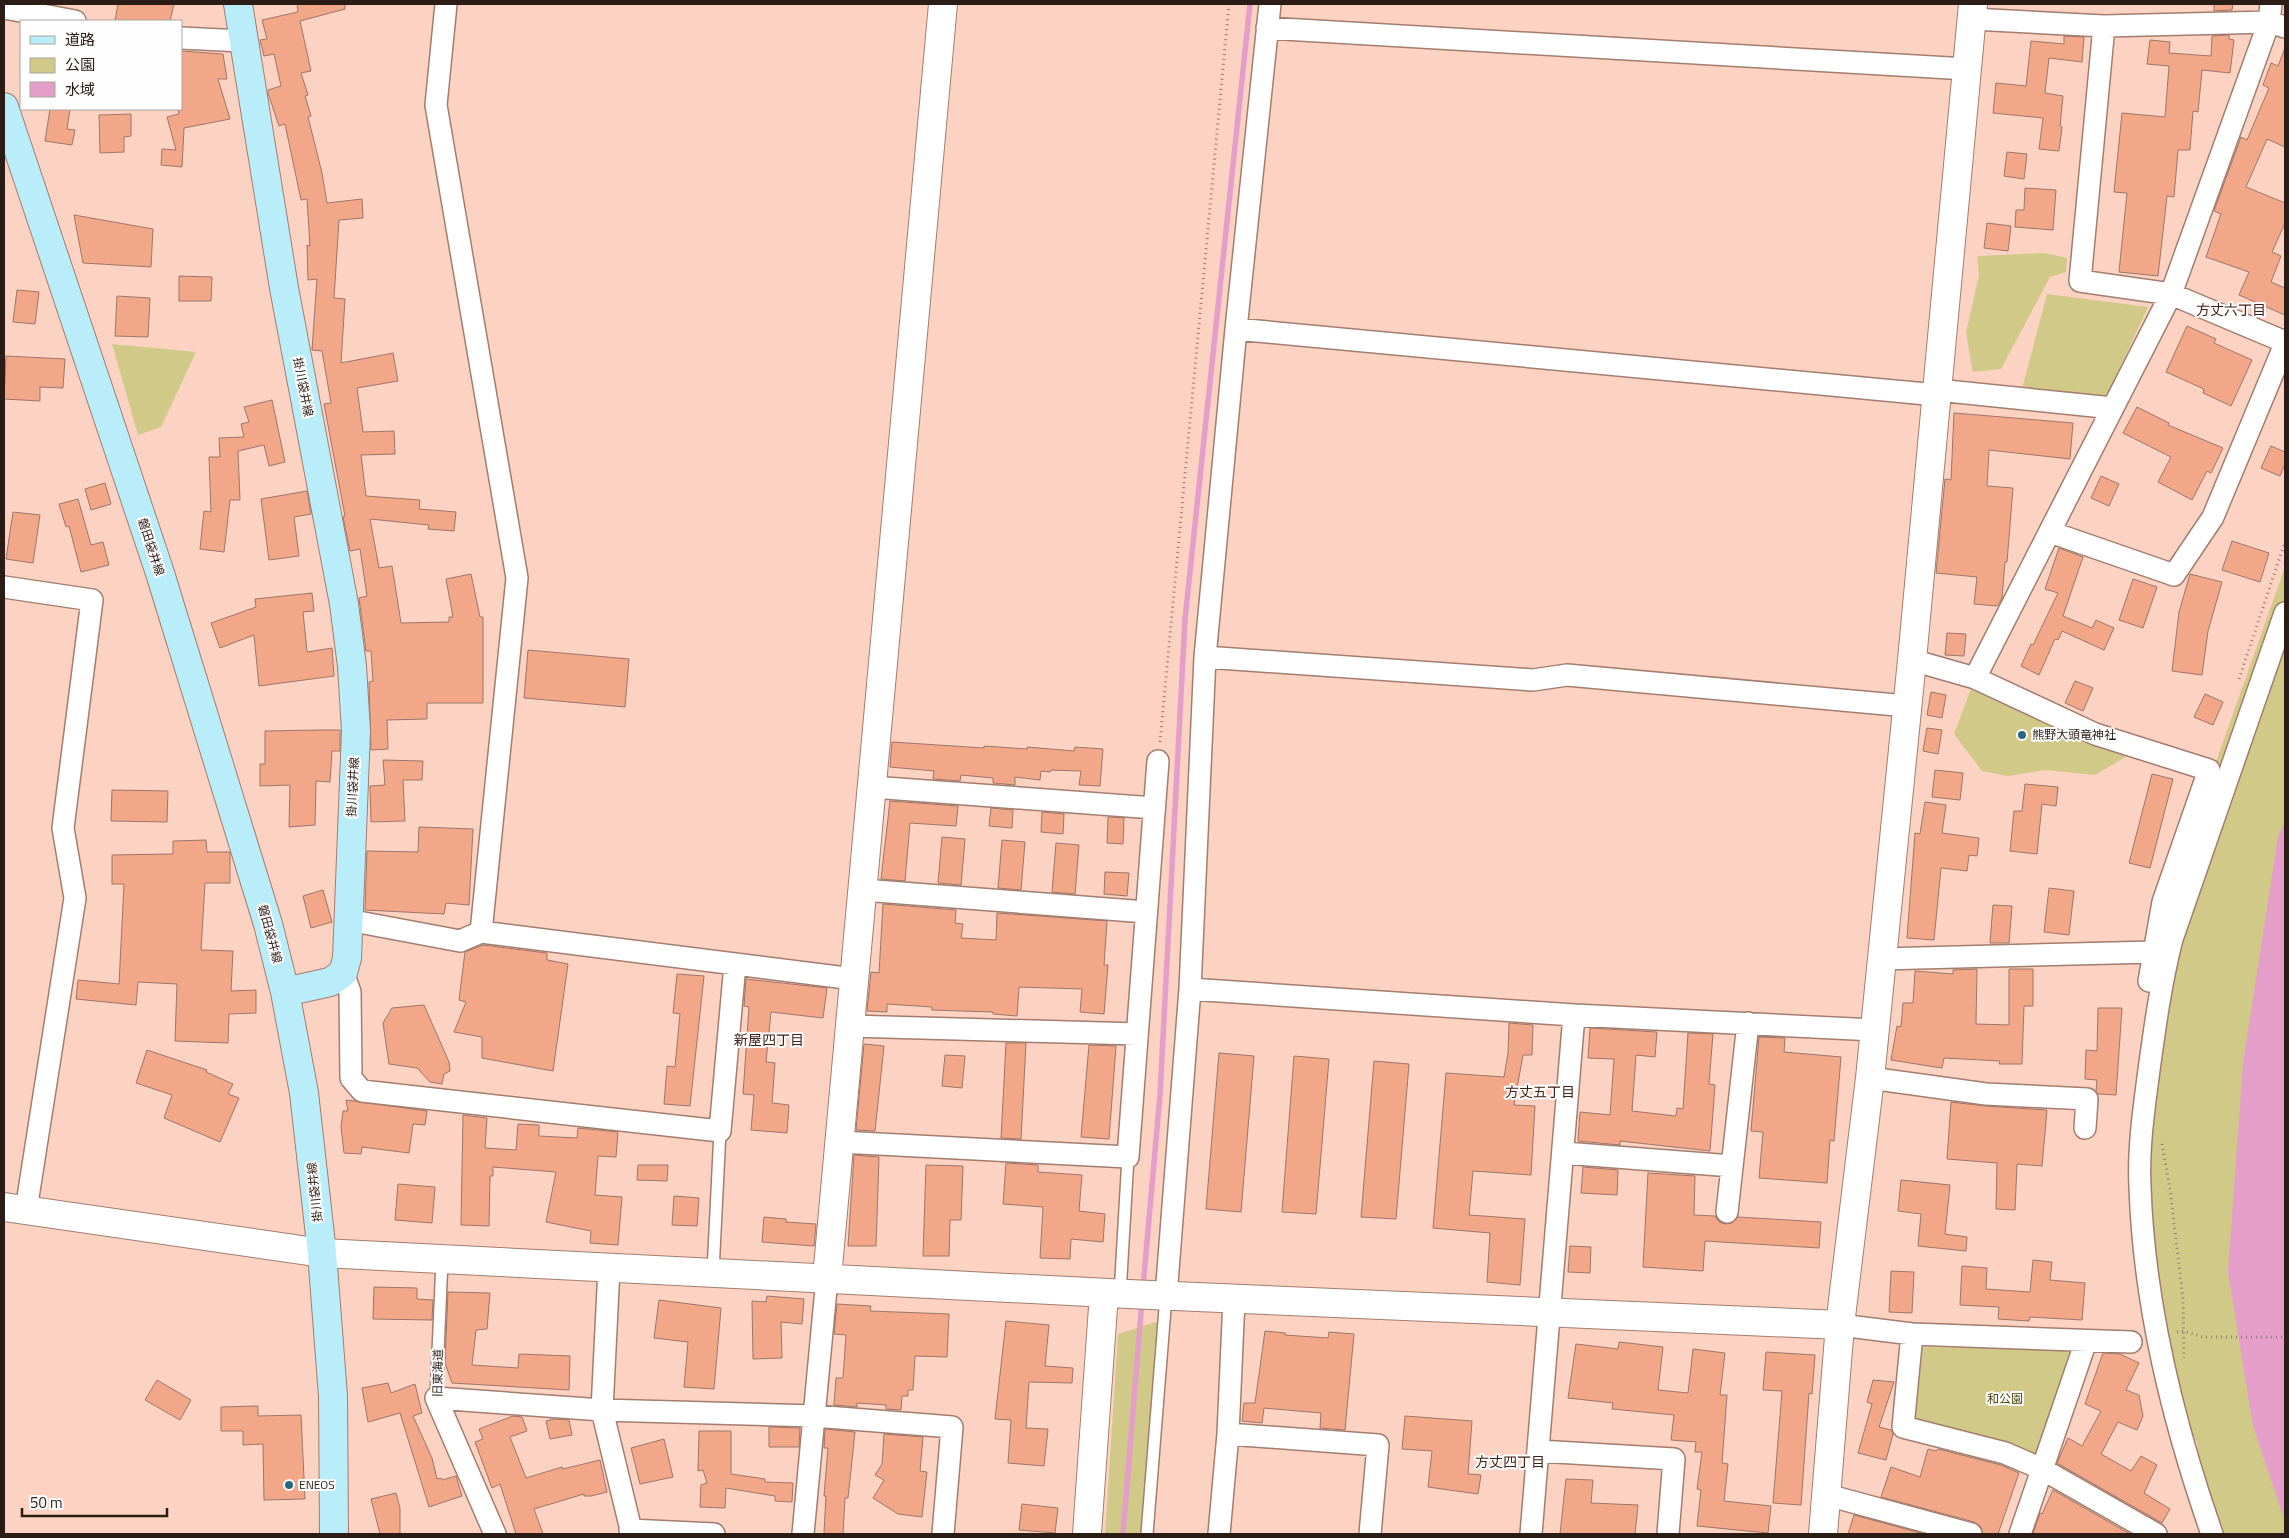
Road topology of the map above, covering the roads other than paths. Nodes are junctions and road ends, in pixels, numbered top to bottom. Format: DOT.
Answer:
graph roads {
  1 [pos="238,4"];
  2 [pos="446,4"];
  3 [pos="943,4"];
  4 [pos="1270,4"];
  5 [pos="4,8"];
  6 [pos="1972,12"];
  7 [pos="2275,17"];
  8 [pos="70,20"];
  9 [pos="2104,26"];
  10 [pos="1267,28"];
  11 [pos="182,38"];
  12 [pos="244,41"];
  13 [pos="1967,69"];
  14 [pos="4,107"];
  15 [pos="2170,294"];
  16 [pos="1236,329"];
  17 [pos="2285,343"];
  18 [pos="1937,393"];
  19 [pos="2112,408"];
  20 [pos="2050,532"];
  21 [pos="4,587"];
  22 [pos="2285,613"];
  23 [pos="1205,657"];
  24 [pos="1912,660"];
  25 [pos="1975,678"];
  26 [pos="1907,706"];
  27 [pos="1158,762"];
  28 [pos="872,787"];
  29 [pos="1154,808"];
  30 [pos="862,890"];
  31 [pos="1146,912"];
  32 [pos="348,920"];
  33 [pos="481,932"];
  34 [pos="2153,952"];
  35 [pos="1881,959"];
  36 [pos="735,964"];
  37 [pos="343,973"];
  38 [pos="854,979"];
  39 [pos="1190,989"];
  40 [pos="285,992"];
  41 [pos="1574,1015"];
  42 [pos="1748,1023"];
  43 [pos="850,1026"];
  44 [pos="1874,1030"];
  45 [pos="1137,1034"];
  46 [pos="2153,1041"];
  47 [pos="1870,1078"];
  48 [pos="2085,1128"];
  49 [pos="720,1131"];
  50 [pos="840,1142"];
  51 [pos="1564,1153"];
  52 [pos="1128,1157"];
  53 [pos="1732,1166"];
  54 [pos="15,1209"];
  55 [pos="1726,1212"];
  56 [pos="322,1253"];
  57 [pos="442,1260"];
  58 [pos="608,1268"];
  59 [pos="713,1272"];
  60 [pos="827,1278"];
  61 [pos="1117,1293"];
  62 [pos="1161,1295"];
  63 [pos="1234,1299"];
  64 [pos="1551,1313"];
  65 [pos="1840,1326"];
  66 [pos="1912,1334"];
  67 [pos="2086,1341"];
  68 [pos="2131,1342"];
  69 [pos="436,1398"];
  70 [pos="602,1410"];
  71 [pos="814,1416"];
  72 [pos="1228,1434"];
  73 [pos="1539,1451"];
  74 [pos="2042,1469"];
  75 [pos="1827,1495"];
  76 [pos="631,1532"];
  77 [pos="334,1534"];
  78 [pos="495,1534"];
  79 [pos="714,1534"];
  80 [pos="803,1534"];
  81 [pos="944,1534"];
  82 [pos="1087,1534"];
  83 [pos="1147,1534"];
  84 [pos="1220,1534"];
  85 [pos="1370,1534"];
  86 [pos="1531,1534"];
  87 [pos="1668,1534"];
  88 [pos="1823,1534"];
  89 [pos="1972,1534"];
  90 [pos="2020,1534"];
  91 [pos="2156,1534"];
  92 [pos="2212,1534"];
  1 -- 12 [label="main road, 掛川袋井線"];
  2 -- 33 [label="street"];
  3 -- 28 [label="street"];
  4 -- 10 [label="street"];
  5 -- 8 [label="street"];
  6 -- 9 [label="street"];
  6 -- 13 [label="street"];
  7 -- 9 [label="street"];
  7 -- 15 [label="street"];
  9 -- 15 [label="street"];
  10 -- 13 [label="street"];
  10 -- 16 [label="street"];
  11 -- 12 [label="street"];
  12 -- 32 [label="main road, 掛川袋井線"];
  13 -- 18 [label="street"];
  14 -- 40 [label="main road, 磐田袋井線"];
  15 -- 17 [label="street"];
  15 -- 19 [label="street"];
  16 -- 18 [label="street"];
  16 -- 23 [label="street"];
  17 -- 20 [label="street"];
  18 -- 19 [label="street"];
  18 -- 24 [label="street"];
  19 -- 20 [label="street"];
  20 -- 25 [label="street"];
  21 -- 54 [label="street"];
  22 -- 46 [label="street"];
  23 -- 26 [label="street"];
  23 -- 39 [label="street"];
  24 -- 25 [label="street"];
  24 -- 26 [label="street"];
  25 -- 34 [label="street"];
  26 -- 35 [label="street"];
  27 -- 29 [label="street"];
  28 -- 29 [label="street"];
  28 -- 30 [label="street"];
  29 -- 31 [label="street"];
  30 -- 31 [label="street"];
  30 -- 38 [label="street"];
  31 -- 45 [label="street"];
  32 -- 33 [label="street"];
  32 -- 37 [label="main road, 掛川袋井線"];
  33 -- 36 [label="street"];
  34 -- 35 [label="street"];
  34 -- 46 [label="street"];
  35 -- 44 [label="street"];
  36 -- 38 [label="street"];
  36 -- 49 [label="street"];
  37 -- 40 [label="main road"];
  37 -- 49 [label="street"];
  38 -- 43 [label="street"];
  39 -- 41 [label="street"];
  39 -- 62 [label="street"];
  40 -- 56 [label="main road, 掛川袋井線"];
  41 -- 42 [label="street"];
  41 -- 51 [label="street"];
  42 -- 44 [label="street"];
  42 -- 53 [label="street"];
  43 -- 45 [label="street"];
  43 -- 50 [label="street"];
  44 -- 47 [label="street"];
  45 -- 52 [label="street"];
  46 -- 92 [label="street"];
  47 -- 48 [label="street"];
  47 -- 65 [label="street"];
  49 -- 59 [label="lane"];
  50 -- 52 [label="street"];
  50 -- 60 [label="street"];
  51 -- 53 [label="street"];
  51 -- 64 [label="street"];
  52 -- 61 [label="lane"];
  53 -- 55 [label="street"];
  54 -- 56 [label="street"];
  56 -- 57 [label="street"];
  56 -- 77 [label="main road, 掛川袋井線"];
  57 -- 58 [label="street"];
  57 -- 69 [label="lane, 旧東海道"];
  58 -- 59 [label="street"];
  58 -- 70 [label="street"];
  59 -- 60 [label="street"];
  60 -- 61 [label="street"];
  60 -- 71 [label="street"];
  61 -- 62 [label="street"];
  61 -- 82 [label="street"];
  62 -- 63 [label="street"];
  62 -- 83 [label="lane"];
  63 -- 64 [label="street"];
  63 -- 72 [label="street"];
  64 -- 65 [label="street"];
  64 -- 73 [label="street"];
  65 -- 66 [label="street"];
  65 -- 75 [label="street"];
  66 -- 67 [label="street"];
  66 -- 74 [label="street"];
  67 -- 68 [label="street"];
  67 -- 74 [label="street"];
  69 -- 70 [label="street"];
  69 -- 78 [label="street, 旧東海道"];
  70 -- 71 [label="street"];
  70 -- 76 [label="street"];
  71 -- 80 [label="street"];
  71 -- 81 [label="street"];
  72 -- 84 [label="street"];
  72 -- 85 [label="street"];
  73 -- 86 [label="street"];
  73 -- 87 [label="street"];
  74 -- 90 [label="street"];
  74 -- 91 [label="street"];
  75 -- 88 [label="street"];
  75 -- 89 [label="street"];
  76 -- 79 [label="street"];
}
